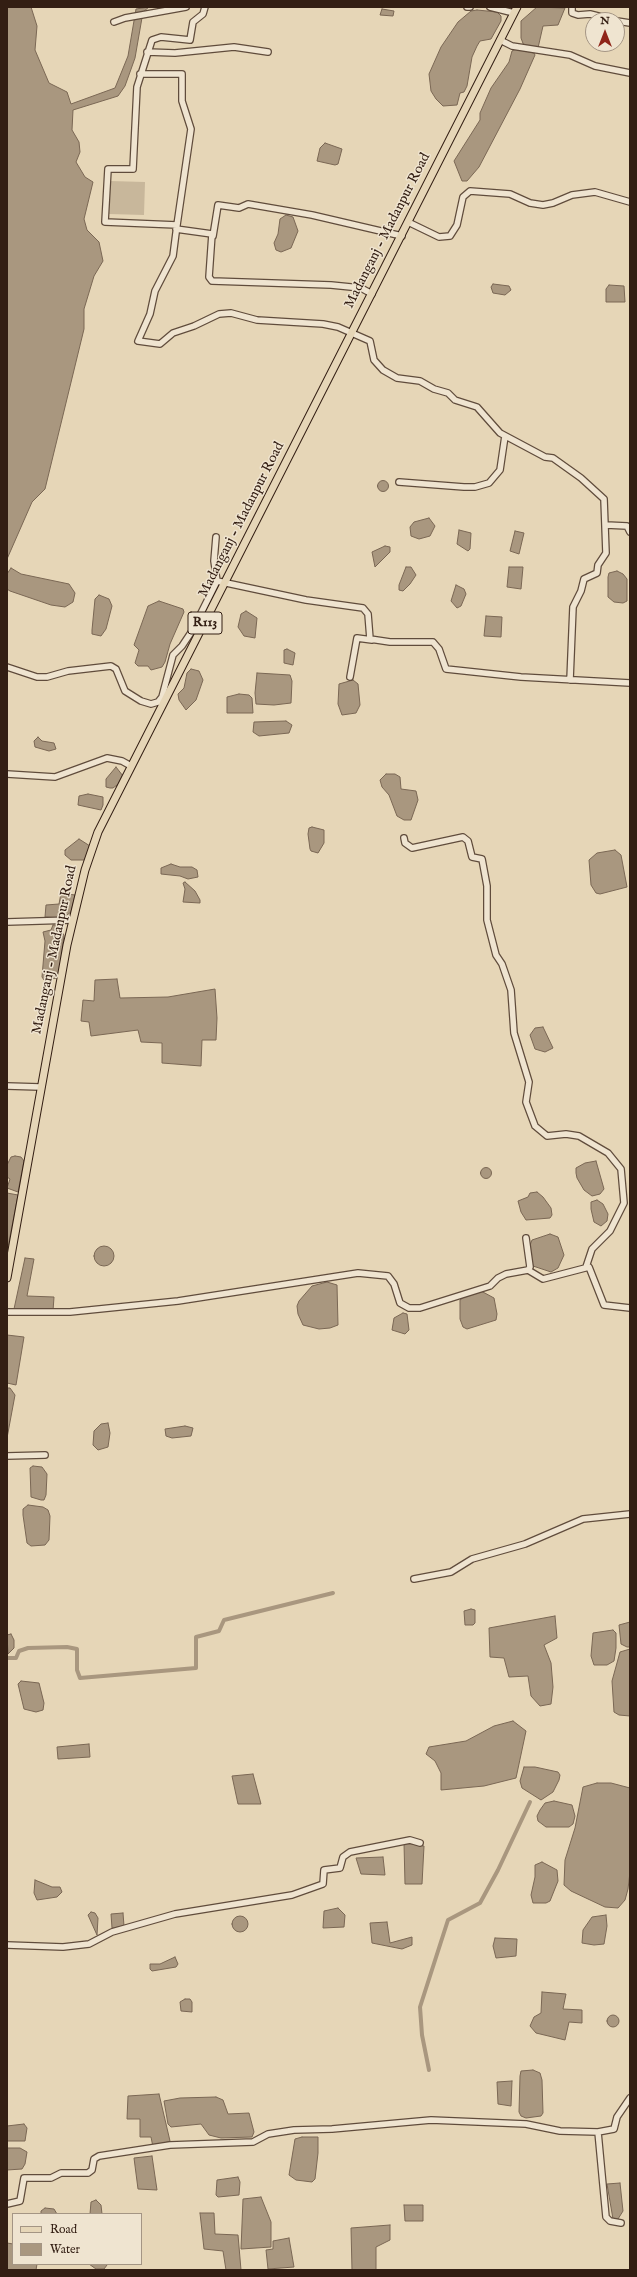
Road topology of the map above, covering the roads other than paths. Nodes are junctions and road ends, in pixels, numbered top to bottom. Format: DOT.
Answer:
graph roads {
  1 [pos="186,7"];
  2 [pos="205,7"];
  3 [pos="467,7"];
  4 [pos="470,7"];
  5 [pos="490,7"];
  6 [pos="572,7"];
  7 [pos="516,10"];
  8 [pos="585,14"];
  9 [pos="114,22"];
  10 [pos="500,40"];
  11 [pos="147,52"];
  12 [pos="268,52"];
  13 [pos="630,73"];
  14 [pos="140,74"];
  15 [pos="630,202"];
  16 [pos="408,222"];
  17 [pos="177,227"];
  18 [pos="213,236"];
  19 [pos="402,236"];
  20 [pos="372,294"];
  21 [pos="351,334"];
  22 [pos="505,436"];
  23 [pos="399,482"];
  24 [pos="606,525"];
  25 [pos="630,532"];
  26 [pos="216,537"];
  27 [pos="217,581"];
  28 [pos="225,584"];
  29 [pos="372,640"];
  30 [pos="7,667"];
  31 [pos="350,677"];
  32 [pos="570,680"];
  33 [pos="630,683"];
  34 [pos="131,766"];
  35 [pos="7,774"];
  36 [pos="404,838"];
  37 [pos="72,920"];
  38 [pos="7,922"];
  39 [pos="7,1086"];
  40 [pos="40,1087"];
  41 [pos="526,1238"];
  42 [pos="9,1253"];
  43 [pos="586,1267"];
  44 [pos="528,1270"];
  45 [pos="7,1278"];
  46 [pos="630,1308"];
  47 [pos="7,1312"];
  48 [pos="45,1455"];
  49 [pos="7,1456"];
  50 [pos="630,1514"];
  51 [pos="414,1579"];
  52 [pos="420,1843"];
  53 [pos="7,1945"];
  54 [pos="630,2098"];
  55 [pos="598,2132"];
  56 [pos="7,2204"];
  57 [pos="621,2223"];
  1 -- 9 [label="street"];
  2 -- 11 [label="street"];
  3 -- 4 [label="street"];
  5 -- 7 [label="street"];
  6 -- 8 [label="street"];
  7 -- 10 [label="main road, Madanganj - Madanpur Road / R113"];
  10 -- 13 [label="street"];
  10 -- 16 [label="main road, Madanganj - Madanpur Road / R113"];
  11 -- 12 [label="street"];
  11 -- 14 [label="street"];
  14 -- 17 [label="street"];
  14 -- 17 [label="street"];
  15 -- 16 [label="street"];
  16 -- 19 [label="main road, Madanganj - Madanpur Road / R113"];
  17 -- 18 [label="street"];
  17 -- 21 [label="street"];
  18 -- 19 [label="street"];
  18 -- 20 [label="street"];
  19 -- 20 [label="main road, Madanganj - Madanpur Road / R113"];
  20 -- 21 [label="main road, Madanganj - Madanpur Road / R113"];
  21 -- 22 [label="street"];
  21 -- 28 [label="main road, Madanganj - Madanpur Road / R113"];
  22 -- 23 [label="street"];
  22 -- 24 [label="street"];
  24 -- 25 [label="street"];
  24 -- 32 [label="street"];
  26 -- 27 [label="street"];
  27 -- 28 [label="street"];
  27 -- 30 [label="street"];
  28 -- 29 [label="street"];
  28 -- 34 [label="main road, Madanganj - Madanpur Road / R113"];
  29 -- 31 [label="street"];
  29 -- 32 [label="street"];
  32 -- 33 [label="street"];
  34 -- 35 [label="street"];
  34 -- 37 [label="main road, Madanganj - Madanpur Road / R113"];
  36 -- 43 [label="street"];
  37 -- 38 [label="street"];
  37 -- 40 [label="main road, Madanganj - Madanpur Road / R113"];
  39 -- 40 [label="street"];
  40 -- 42 [label="main road, Madanganj - Madanpur Road / R113"];
  41 -- 44 [label="street"];
  42 -- 45 [label="main road, Madanganj - Madanpur Road / R113"];
  43 -- 44 [label="street"];
  43 -- 46 [label="street"];
  44 -- 47 [label="street"];
  48 -- 49 [label="street"];
  50 -- 51 [label="street"];
  52 -- 53 [label="street"];
  54 -- 55 [label="street"];
  55 -- 56 [label="street"];
  55 -- 57 [label="street"];
}
